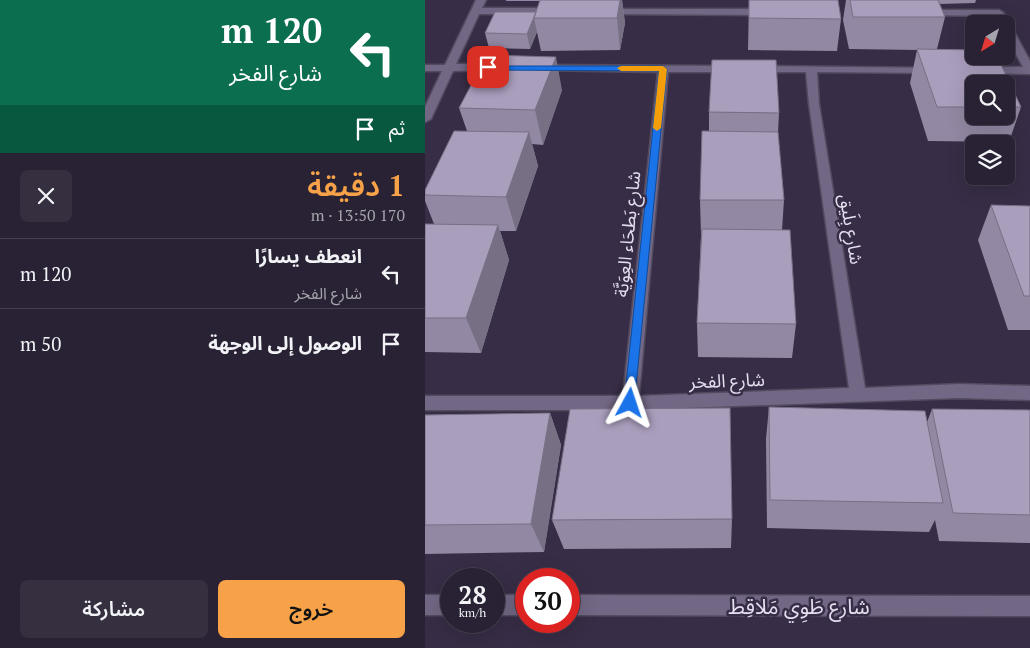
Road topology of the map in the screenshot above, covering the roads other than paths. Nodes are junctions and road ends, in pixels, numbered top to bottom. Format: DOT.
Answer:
graph roads {
  1 [pos="481,0"];
  2 [pos="993,0"];
  3 [pos="475,11"];
  4 [pos="562,11"];
  5 [pos="591,12"];
  6 [pos="779,12"];
  7 [pos="916,13"];
  8 [pos="999,13"];
  9 [pos="1015,42"];
  10 [pos="449,67"];
  11 [pos="425,68"];
  12 [pos="508,68"];
  13 [pos="527,68"];
  14 [pos="663,69"];
  15 [pos="811,69"];
  16 [pos="941,70"];
  17 [pos="971,70"];
  18 [pos="1030,71"];
  19 [pos="425,119"];
  20 [pos="1030,393"];
  21 [pos="858,395"];
  22 [pos="425,403"];
  23 [pos="630,403"];
  24 [pos="425,605"];
  25 [pos="440,605"];
  26 [pos="580,605"];
  27 [pos="1030,606"];
  1 -- 3 [label="street"];
  2 -- 8 [label="street"];
  3 -- 4 [label="street"];
  3 -- 10 [label="street"];
  5 -- 6 [label="street"];
  7 -- 8 [label="street"];
  9 -- 18 [label="street"];
  10 -- 11 [label="street"];
  10 -- 12 [label="street"];
  10 -- 19 [label="street"];
  13 -- 14 [label="street"];
  14 -- 15 [label="street"];
  14 -- 23 [label="street, شارع بَطحَاء العِوَيَّة"];
  15 -- 16 [label="street"];
  15 -- 21 [label="street, شارع بِلَيق"];
  17 -- 18 [label="street"];
  20 -- 21 [label="street, شارع الفخر"];
  21 -- 23 [label="street, شارع الفخر"];
  22 -- 23 [label="street, شارع الفخر"];
  24 -- 25 [label="street"];
  26 -- 27 [label="street, شارع طَوِي مَلاقِط"];
}
